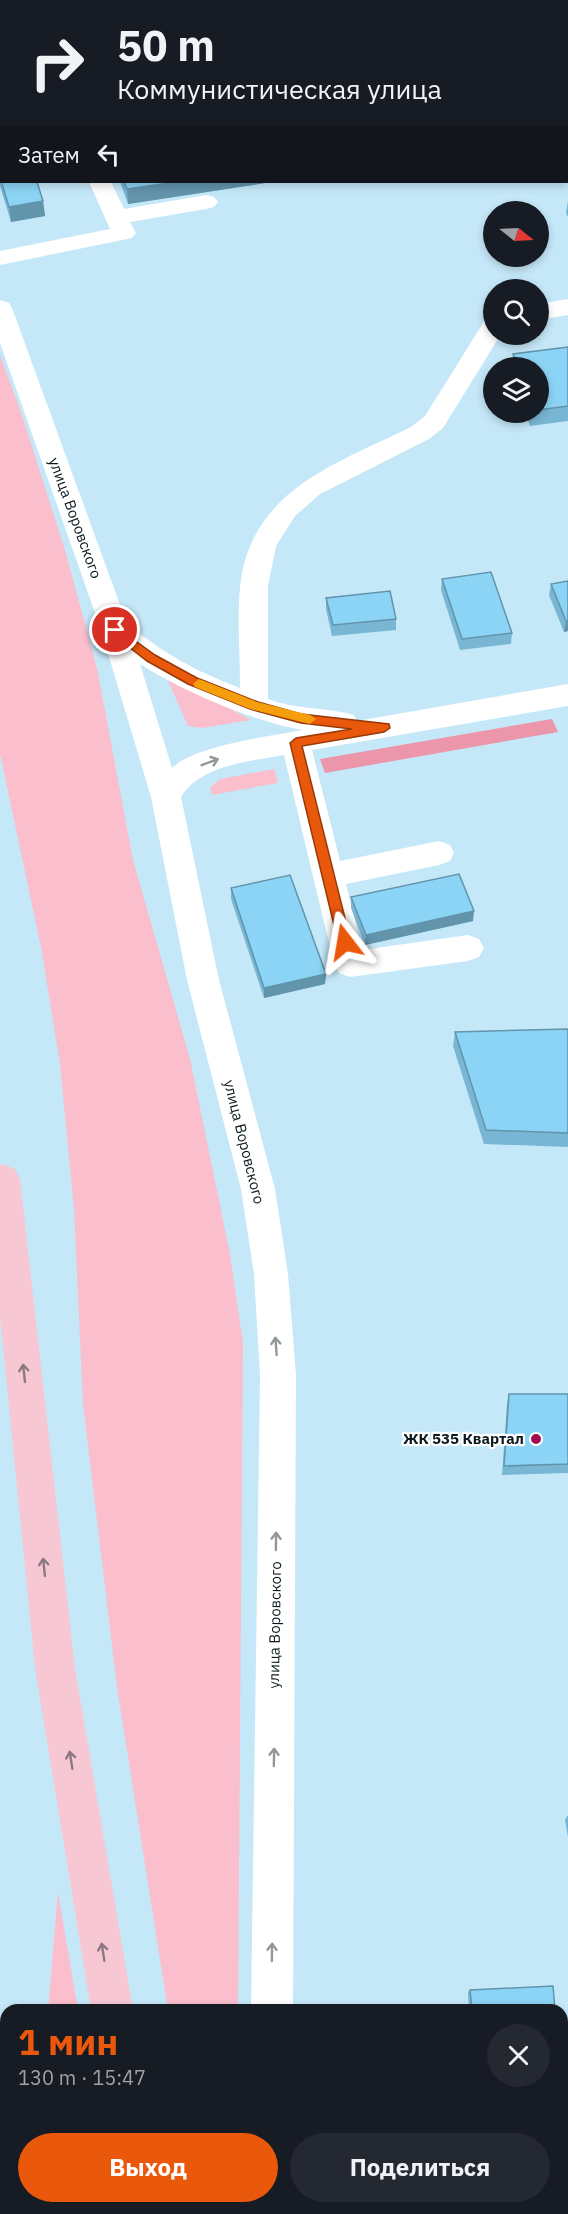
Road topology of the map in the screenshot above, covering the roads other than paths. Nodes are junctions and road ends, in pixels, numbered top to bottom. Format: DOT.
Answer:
graph roads {
  1 [pos="100,183"];
  2 [pos="207,202"];
  3 [pos="116,217"];
  4 [pos="0,258"];
  5 [pos="568,307"];
  6 [pos="0,308"];
  7 [pos="549,310"];
  8 [pos="483,344"];
  9 [pos="115,630"];
  10 [pos="568,695"];
  11 [pos="254,706"];
  12 [pos="384,728"];
  13 [pos="296,743"];
  14 [pos="166,797"];
  15 [pos="439,853"];
  16 [pos="328,875"];
  17 [pos="468,948"];
  18 [pos="1,1166"];
  19 [pos="0,1221"];
  20 [pos="111,2004"];
  21 [pos="272,2004"];
  1 -- 3 [label="street"];
  2 -- 3 [label="street"];
  3 -- 4 [label="street"];
  5 -- 7 [label="street"];
  6 -- 9 [label="street, улица Воровского"];
  8 -- 11 [label="street"];
  9 -- 11 [label="street"];
  9 -- 14 [label="street, улица Воровского"];
  10 -- 12 [label="street"];
  11 -- 12 [label="street"];
  12 -- 13 [label="street"];
  14 -- 13 [label="street, one-way"];
  13 -- 16 [label="street"];
  21 -- 14 [label="street, улица Воровского, one-way"];
  15 -- 16 [label="street"];
  16 -- 17 [label="street"];
  18 -- 19 [label="main road"];
  20 -- 18 [label="main road, one-way"];
}
